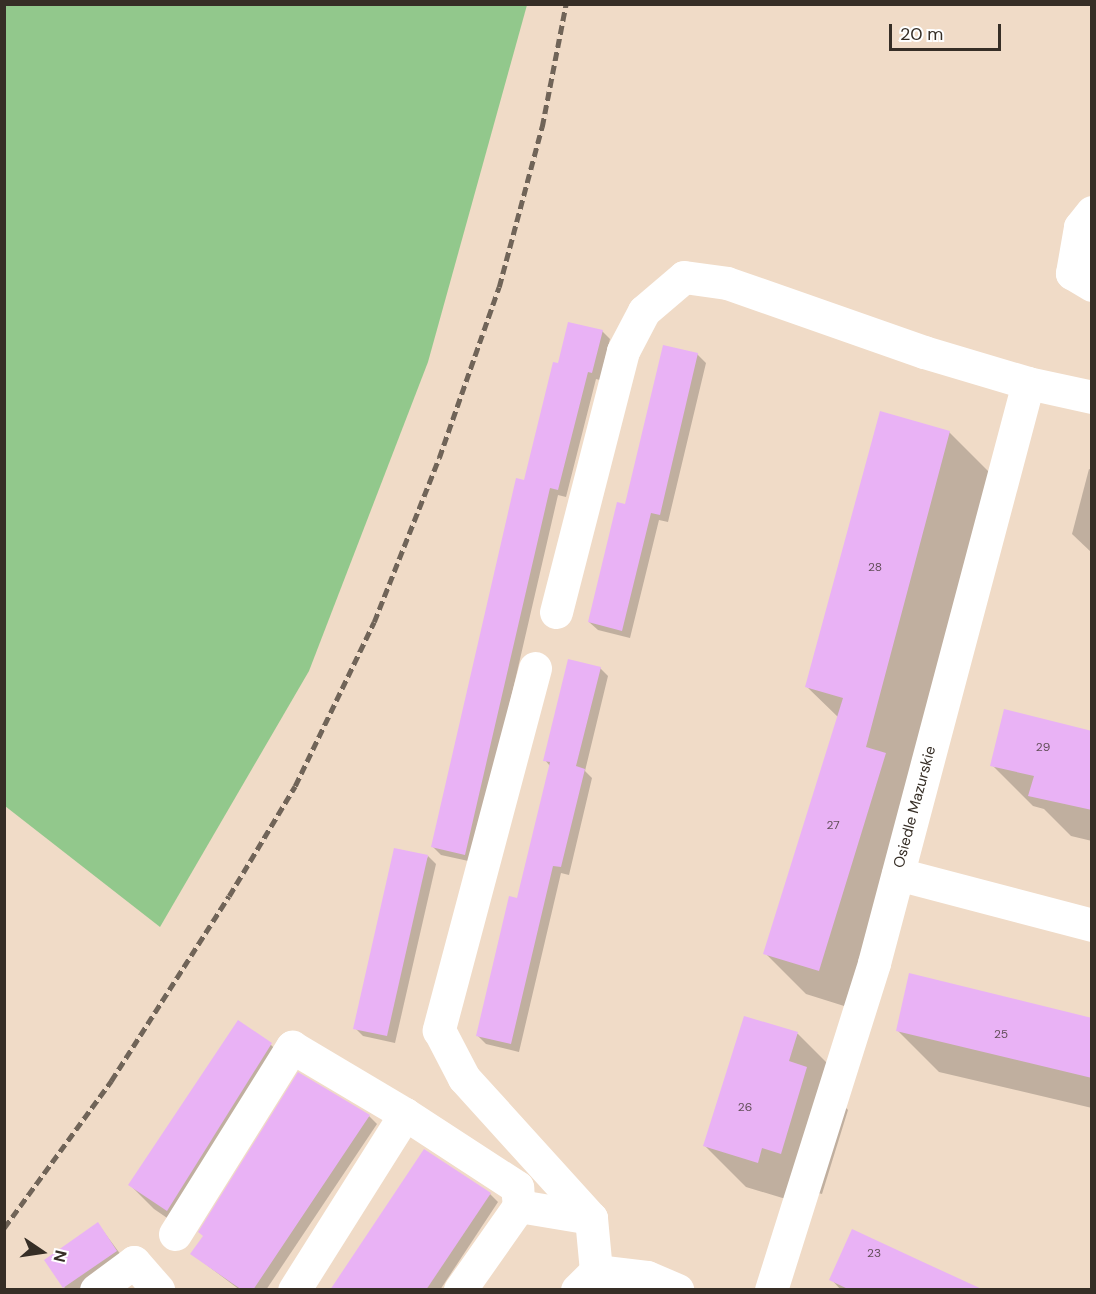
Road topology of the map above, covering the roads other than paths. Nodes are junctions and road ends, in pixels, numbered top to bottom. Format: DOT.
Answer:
graph roads {
  1 [pos="1092,212"];
  2 [pos="1092,285"];
  3 [pos="1028,383"];
  4 [pos="1092,397"];
  5 [pos="556,612"];
  6 [pos="535,668"];
  7 [pos="898,874"];
  8 [pos="1092,925"];
  9 [pos="405,1114"];
  10 [pos="519,1206"];
  11 [pos="591,1218"];
  12 [pos="175,1234"];
  13 [pos="587,1280"];
  14 [pos="96,1290"];
  15 [pos="158,1290"];
  16 [pos="294,1290"];
  17 [pos="460,1290"];
  18 [pos="677,1290"];
  19 [pos="771,1290"];
  1 -- 2 [label="street"];
  3 -- 4 [label="street"];
  3 -- 5 [label="street"];
  3 -- 7 [label="street, Osiedle Mazurskie"];
  6 -- 11 [label="street"];
  7 -- 8 [label="street"];
  7 -- 19 [label="street, Osiedle Mazurskie"];
  9 -- 10 [label="street"];
  9 -- 12 [label="street"];
  9 -- 16 [label="street"];
  10 -- 11 [label="street"];
  10 -- 17 [label="street"];
  11 -- 13 [label="street"];
  13 -- 18 [label="street"];
  14 -- 15 [label="street"];
}
